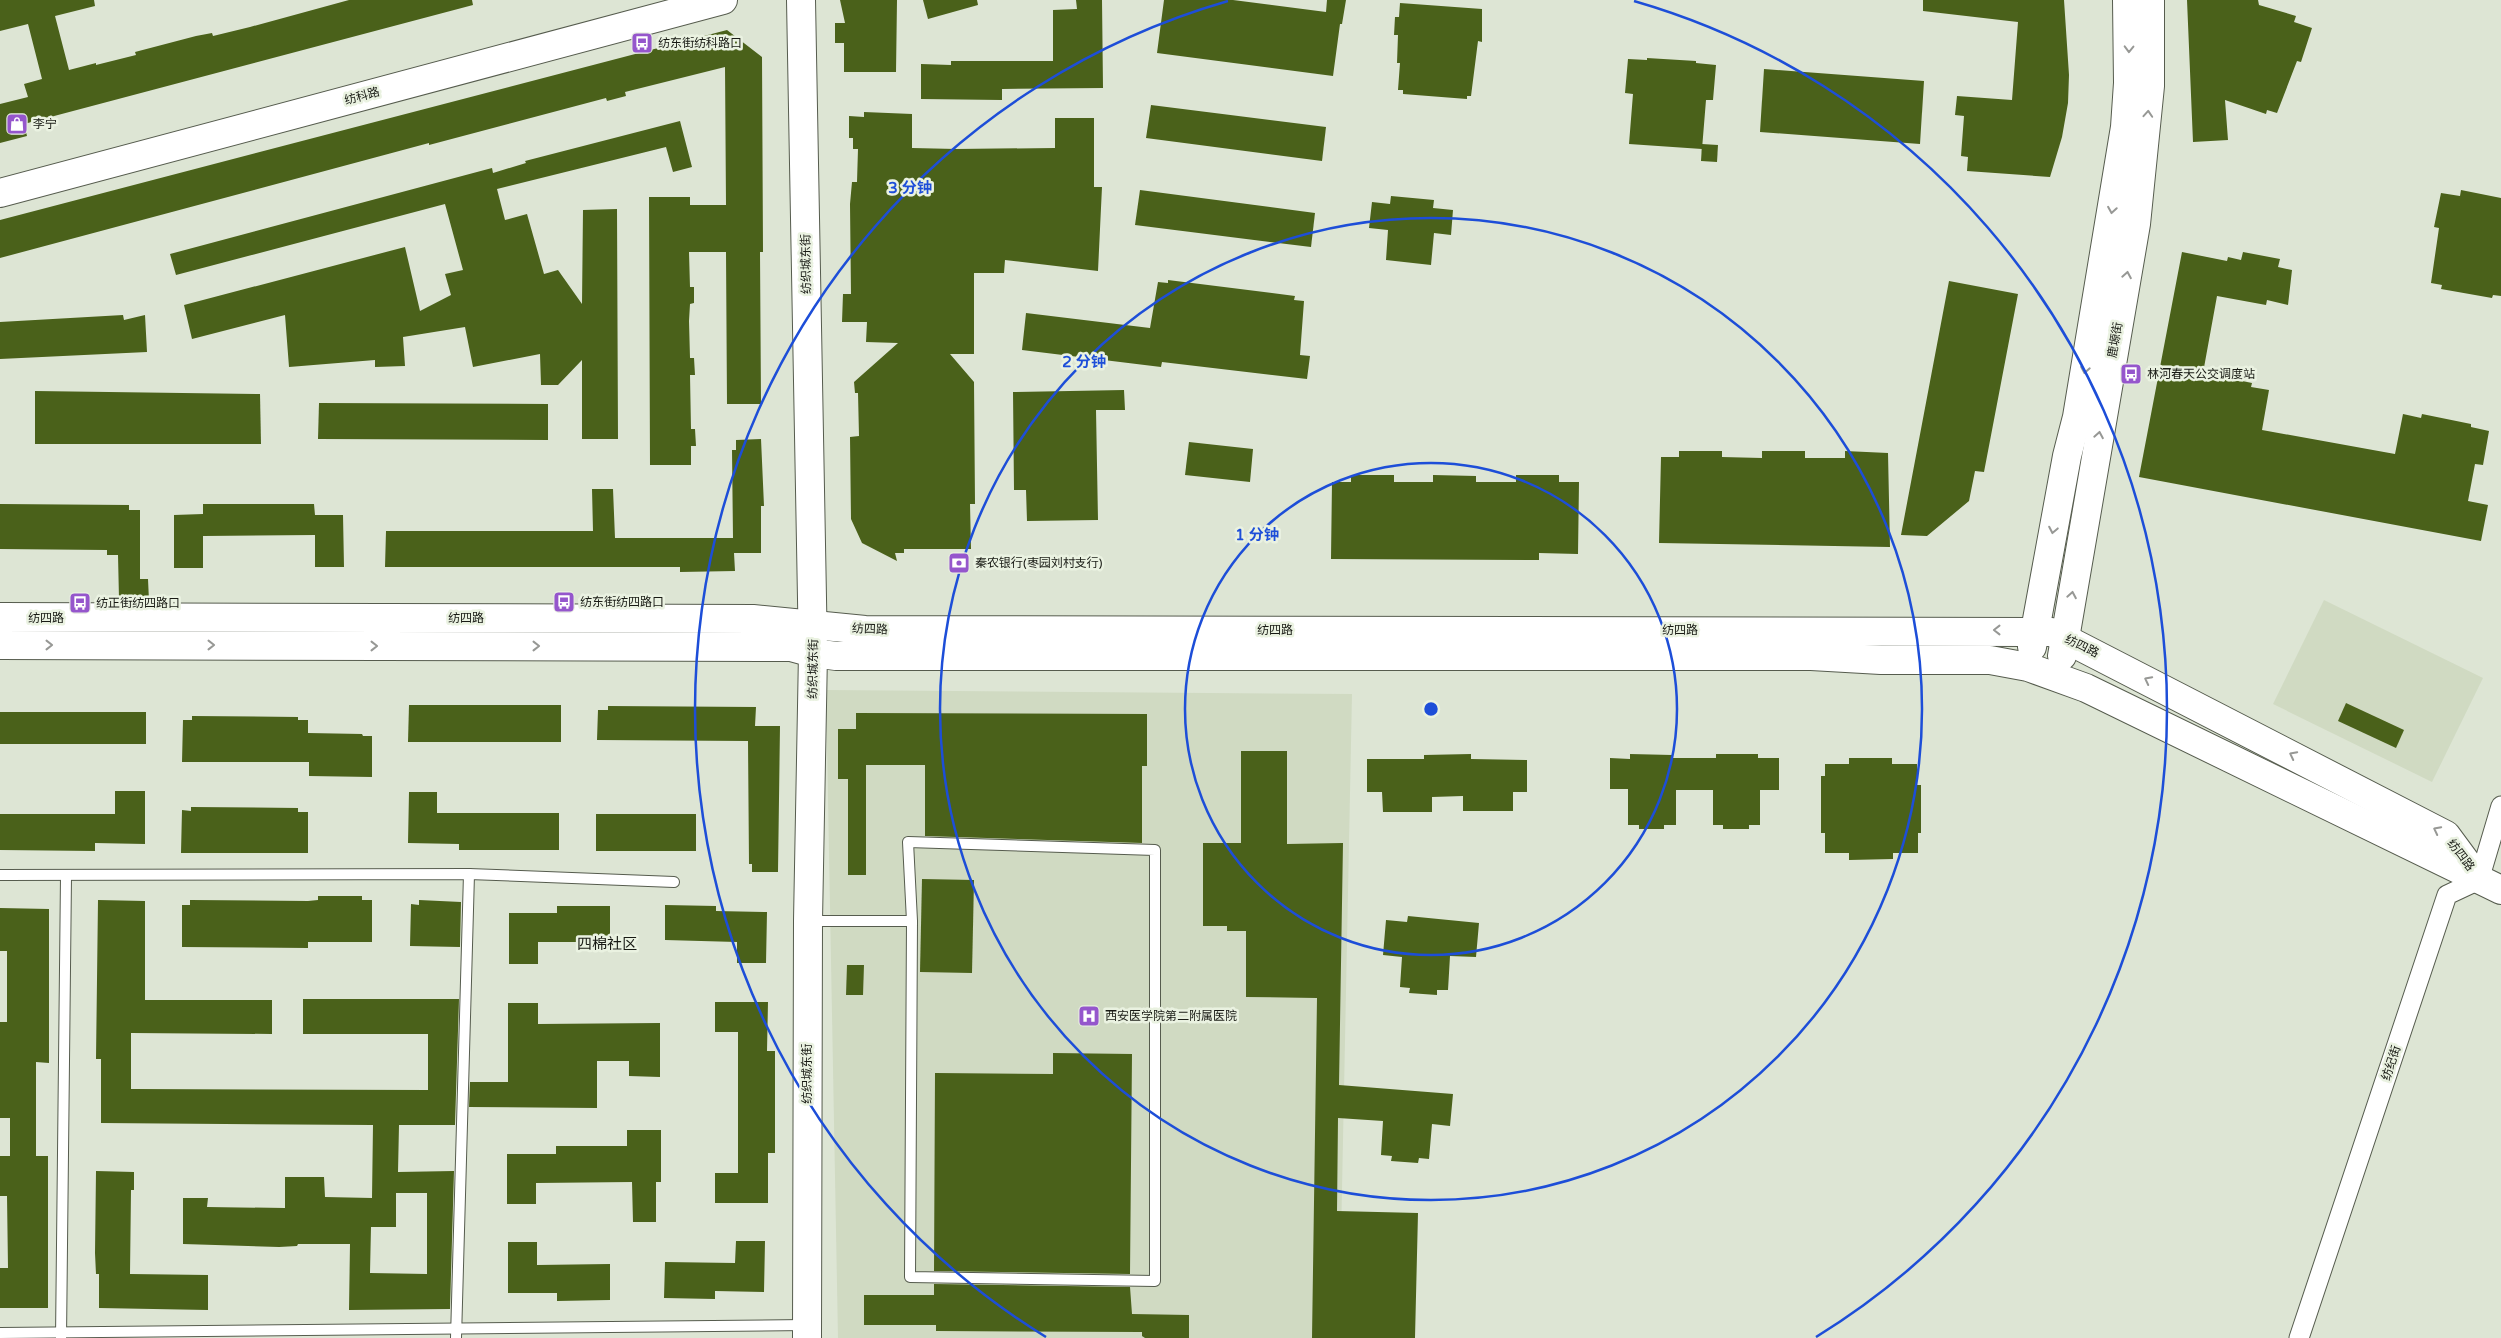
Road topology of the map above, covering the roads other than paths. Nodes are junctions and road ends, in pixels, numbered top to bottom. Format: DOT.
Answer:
graph roads {
  1 [pos="724,0"];
  2 [pos="801,0"];
  3 [pos="2127,0"];
  4 [pos="2150,0"];
  5 [pos="0,192"];
  6 [pos="0,618"];
  7 [pos="813,625"];
  8 [pos="2035,630"];
  9 [pos="2065,638"];
  10 [pos="0,645"];
  11 [pos="814,653"];
  12 [pos="2028,666"];
  13 [pos="2058,678"];
  14 [pos="2501,806"];
  15 [pos="469,874"];
  16 [pos="0,875"];
  17 [pos="66,876"];
  18 [pos="674,882"];
  19 [pos="2490,885"];
  20 [pos="808,921"];
  21 [pos="912,921"];
  22 [pos="807,1331"];
  23 [pos="0,1333"];
  24 [pos="456,1333"];
  25 [pos="61,1335"];
  26 [pos="2299,1338"];
  1 -- 5 [label="street, 纺科路"];
  2 -- 7 [label="street, 纺织城东街"];
  3 -- 8 [label="street, 鹿塬街, one-way"];
  9 -- 4 [label="street, 鹿塬街, one-way"];
  6 -- 7 [label="street, 纺四路"];
  8 -- 7 [label="street, 纺四路, one-way"];
  7 -- 11 [label="street, 纺织城东街"];
  8 -- 9 [label="street, 纺四路"];
  8 -- 12 [label="street, 鹿塬街"];
  9 -- 13 [label="street, 鹿塬街"];
  19 -- 9 [label="street, 纺四路, one-way"];
  10 -- 11 [label="street, 纺四路, one-way"];
  11 -- 12 [label="street, 纺四路"];
  11 -- 20 [label="street, 纺织城东街"];
  12 -- 13 [label="street, 纺四路"];
  13 -- 19 [label="street, 纺四路"];
  14 -- 19 [label="street"];
  15 -- 17 [label="lane"];
  15 -- 18 [label="lane"];
  15 -- 24 [label="lane"];
  16 -- 17 [label="lane"];
  17 -- 25 [label="lane"];
  19 -- 26 [label="street, 纺纪街"];
  20 -- 21 [label="lane"];
  20 -- 22 [label="street, 纺织城东街"];
  21 -- 21 [label="lane"];
  22 -- 24 [label="lane"];
  23 -- 25 [label="lane"];
  24 -- 25 [label="lane"];
}
